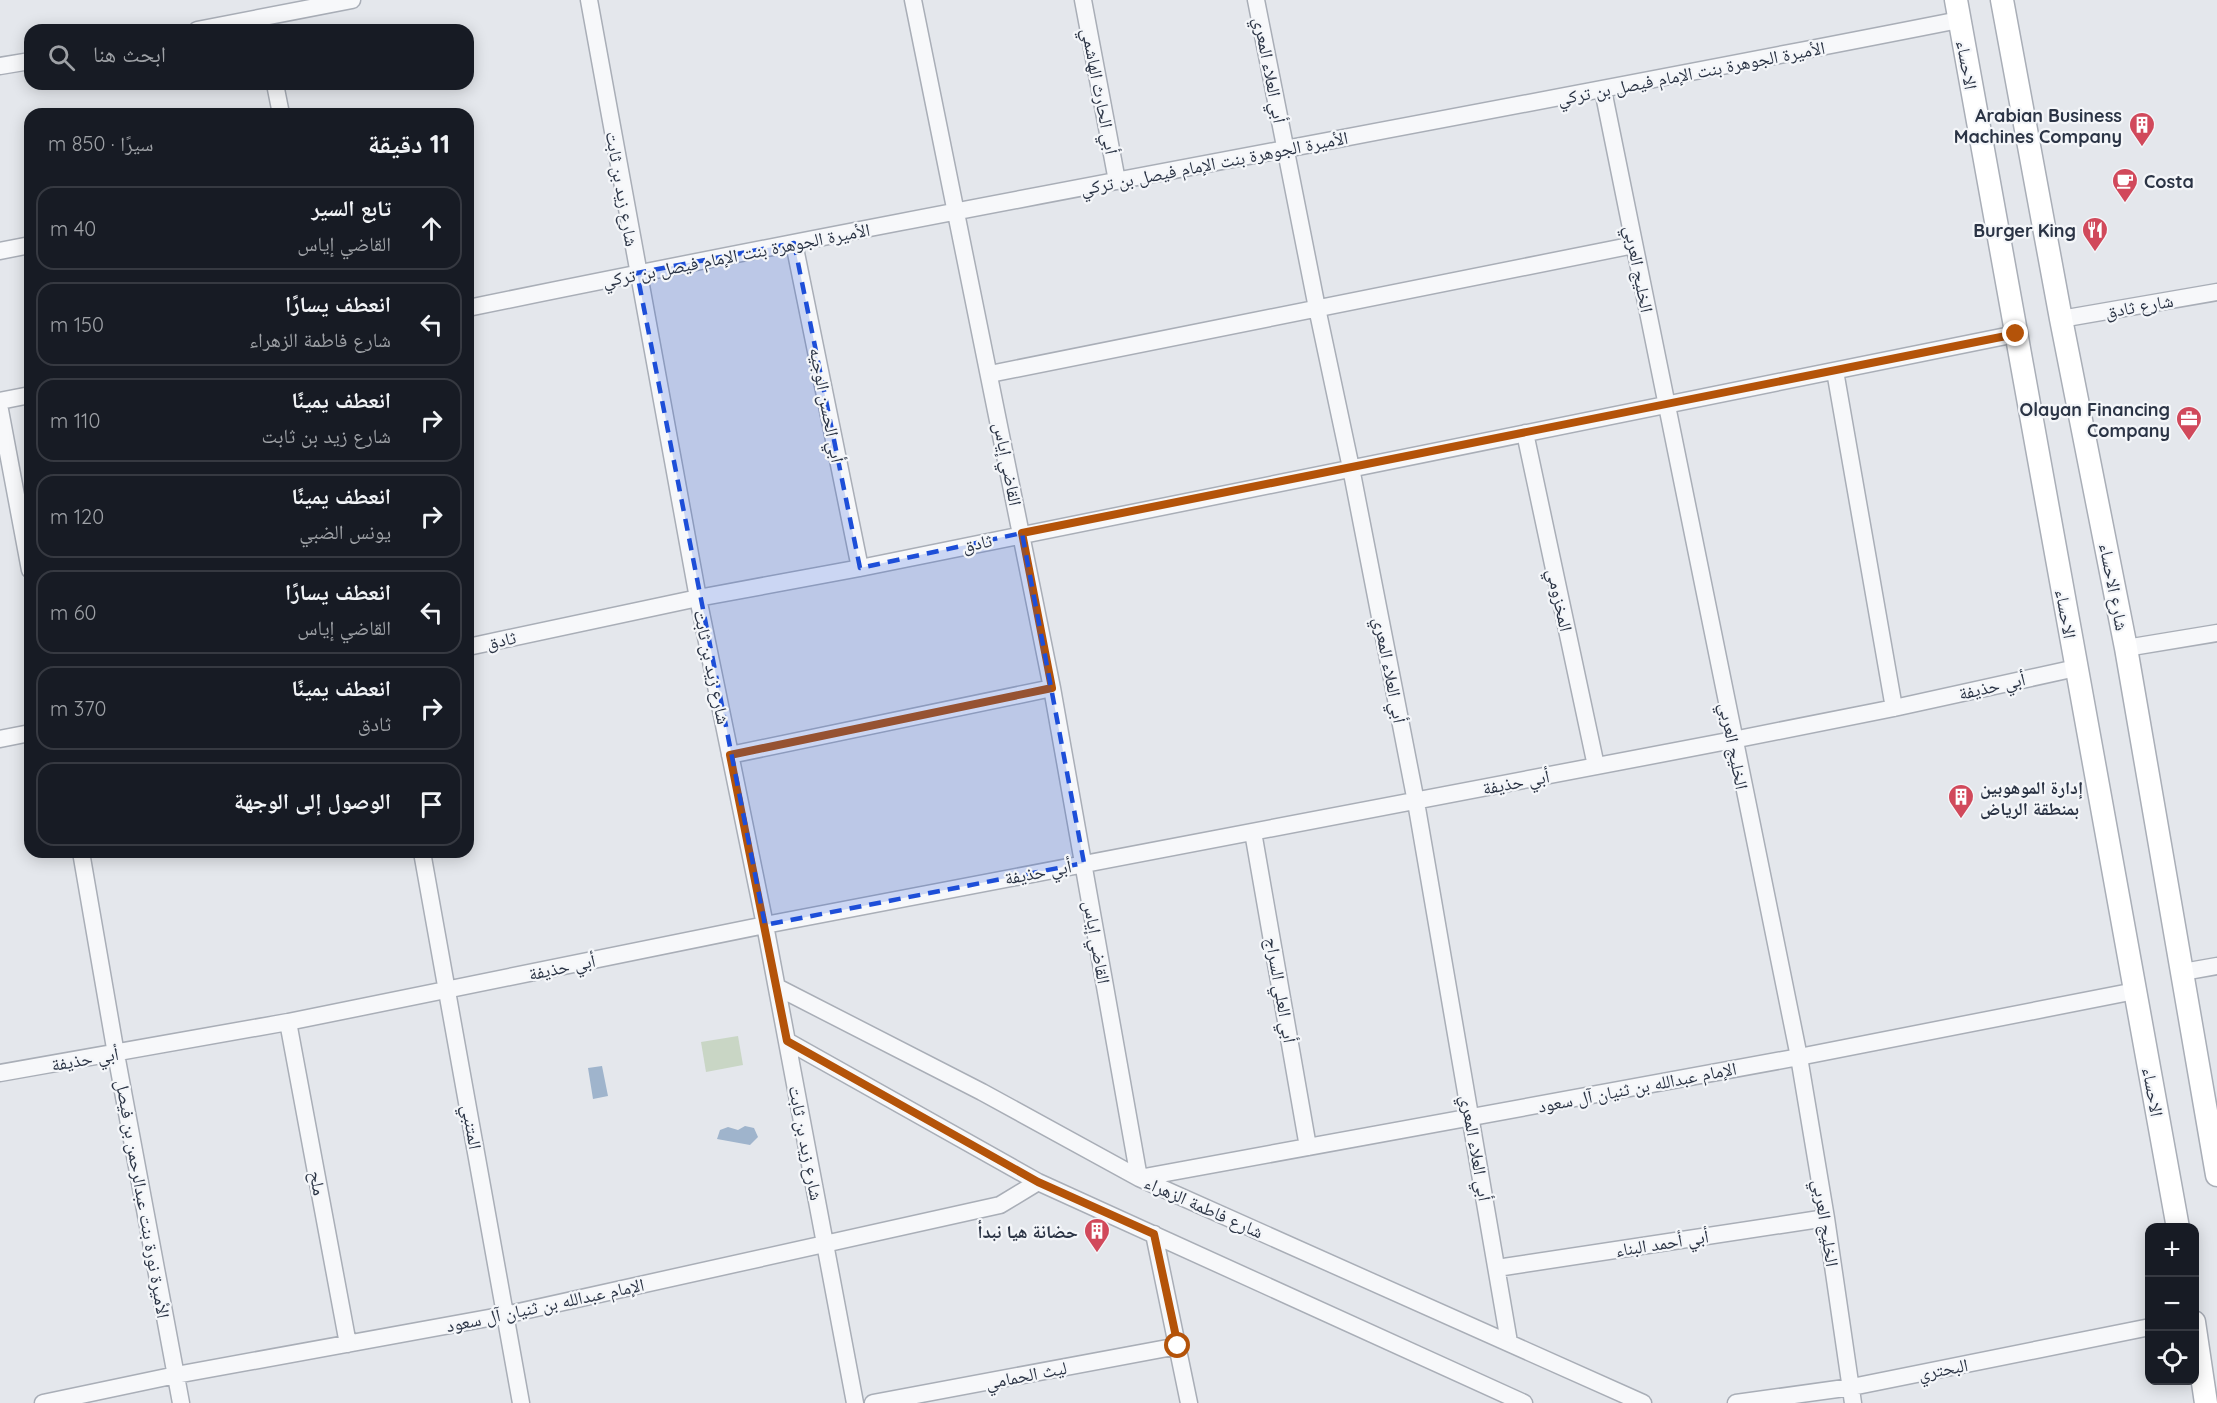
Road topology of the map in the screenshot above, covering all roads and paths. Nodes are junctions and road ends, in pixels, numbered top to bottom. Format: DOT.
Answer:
graph roads {
  1 [pos="352,0"];
  2 [pos="589,0"];
  3 [pos="913,0"];
  4 [pos="1083,0"];
  5 [pos="1256,0"];
  6 [pos="2002,0"];
  7 [pos="1958,10"];
  8 [pos="263,24"];
  9 [pos="24,62"];
  10 [pos="0,66"];
  11 [pos="276,90"];
  12 [pos="1603,90"];
  13 [pos="280,108"];
  14 [pos="1285,150"];
  15 [pos="1117,181"];
  16 [pos="957,212"];
  17 [pos="794,243"];
  18 [pos="1634,245"];
  19 [pos="24,246"];
  20 [pos="0,251"];
  21 [pos="637,273"];
  22 [pos="2217,292"];
  23 [pos="474,307"];
  24 [pos="1317,308"];
  25 [pos="2061,320"];
  26 [pos="2016,334"];
  27 [pos="1835,371"];
  28 [pos="990,374"];
  29 [pos="24,396"];
  30 [pos="0,400"];
  31 [pos="1666,403"];
  32 [pos="0,410"];
  33 [pos="1525,433"];
  34 [pos="1351,468"];
  35 [pos="1022,533"];
  36 [pos="24,538"];
  37 [pos="860,568"];
  38 [pos="698,598"];
  39 [pos="2217,633"];
  40 [pos="474,645"];
  41 [pos="2126,648"];
  42 [pos="2076,668"];
  43 [pos="1052,688"];
  44 [pos="1894,708"];
  45 [pos="24,735"];
  46 [pos="0,739"];
  47 [pos="1733,740"];
  48 [pos="730,755"];
  49 [pos="1596,766"];
  50 [pos="1416,802"];
  51 [pos="1253,832"];
  52 [pos="82,858"];
  53 [pos="423,858"];
  54 [pos="1084,863"];
  55 [pos="765,925"];
  56 [pos="2217,966"];
  57 [pos="2183,972"];
  58 [pos="777,987"];
  59 [pos="448,990"];
  60 [pos="2134,991"];
  61 [pos="288,1022"];
  62 [pos="787,1041"];
  63 [pos="116,1054"];
  64 [pos="1798,1057"];
  65 [pos="0,1073"];
  66 [pos="1471,1118"];
  67 [pos="1308,1147"];
  68 [pos="2217,1175"];
  69 [pos="1139,1178"];
  70 [pos="1038,1182"];
  71 [pos="1826,1218"];
  72 [pos="2177,1223"];
  73 [pos="1154,1234"];
  74 [pos="826,1244"];
  75 [pos="1497,1268"];
  76 [pos="505,1315"];
  77 [pos="2145,1328"];
  78 [pos="2195,1331"];
  79 [pos="1509,1342"];
  80 [pos="348,1344"];
  81 [pos="1178,1346"];
  82 [pos="176,1375"];
  83 [pos="1852,1395"];
  84 [pos="1515,1401"];
  85 [pos="43,1403"];
  86 [pos="181,1403"];
  87 [pos="521,1403"];
  88 [pos="855,1403"];
  89 [pos="873,1403"];
  90 [pos="1189,1403"];
  91 [pos="1643,1403"];
  92 [pos="1736,1403"];
  93 [pos="2206,1403"];
  1 -- 8 [label="street"];
  2 -- 21 [label="street, شارع زيد بن ثابت"];
  3 -- 16 [label="street, القاضي إياس"];
  4 -- 15 [label="street, أبي الحارث الهاشمي"];
  5 -- 14 [label="street, أبي العلاء المعري"];
  6 -- 25 [label="main road, شارع الاحساء"];
  7 -- 12 [label="street, الأميرة الجوهرة بنت الإمام فيصل بن تركي"];
  7 -- 26 [label="main road, الاحساء"];
  9 -- 10 [label="street"];
  11 -- 13 [label="street"];
  12 -- 14 [label="street, الأميرة الجوهرة بنت الإمام فيصل بن تركي"];
  12 -- 18 [label="street, الخليج العربي"];
  14 -- 15 [label="street, الأميرة الجوهرة بنت الإمام فيصل بن تركي"];
  14 -- 24 [label="street, أبي العلاء المعري"];
  15 -- 16 [label="street, الأميرة الجوهرة بنت الإمام فيصل بن تركي"];
  16 -- 17 [label="street, الأميرة الجوهرة بنت الإمام فيصل بن تركي"];
  16 -- 28 [label="street, القاضي إياس"];
  17 -- 21 [label="street, الأميرة الجوهرة بنت الإمام فيصل بن تركي"];
  17 -- 37 [label="street, أبي الحسن الوجيه"];
  18 -- 24 [label="street"];
  18 -- 31 [label="street, الخليج العربي"];
  19 -- 20 [label="street"];
  21 -- 23 [label="street, الأميرة الجوهرة بنت الإمام فيصل بن تركي"];
  21 -- 38 [label="street, شارع زيد بن ثابت"];
  22 -- 25 [label="street, شارع ثادق"];
  24 -- 28 [label="street"];
  24 -- 34 [label="street, أبي العلاء المعري"];
  25 -- 41 [label="main road, شارع الاحساء"];
  26 -- 27 [label="street, ثادق"];
  26 -- 42 [label="main road, الاحساء"];
  27 -- 31 [label="street, ثادق"];
  27 -- 44 [label="street"];
  28 -- 35 [label="street, القاضي إياس"];
  29 -- 30 [label="street"];
  31 -- 33 [label="street, ثادق"];
  31 -- 47 [label="street, الخليج العربي"];
  32 -- 36 [label="street"];
  33 -- 34 [label="street, ثادق"];
  33 -- 49 [label="street, المخزومي"];
  34 -- 35 [label="street, ثادق"];
  34 -- 50 [label="street, أبي العلاء المعري"];
  35 -- 37 [label="street, ثادق"];
  35 -- 43 [label="street, القاضي إياس"];
  37 -- 38 [label="street, ثادق"];
  38 -- 40 [label="street, ثادق"];
  38 -- 48 [label="street, شارع زيد بن ثابت"];
  39 -- 41 [label="street"];
  41 -- 57 [label="main road, شارع الاحساء"];
  42 -- 44 [label="street, أبي حذيفة"];
  42 -- 60 [label="main road, الاحساء"];
  43 -- 48 [label="street"];
  43 -- 54 [label="street, القاضي إياس"];
  44 -- 47 [label="street, أبي حذيفة"];
  45 -- 46 [label="street"];
  47 -- 49 [label="street, أبي حذيفة"];
  47 -- 64 [label="street, الخليج العربي"];
  48 -- 55 [label="street, شارع زيد بن ثابت"];
  49 -- 50 [label="street, أبي حذيفة"];
  50 -- 51 [label="street, أبي حذيفة"];
  50 -- 66 [label="street, أبي العلاء المعري"];
  51 -- 54 [label="street, أبي حذيفة"];
  51 -- 67 [label="street, أبي العلي السراج"];
  52 -- 63 [label="street, الأميرة نورة بنت عبدالرحمن بن فيصل"];
  53 -- 59 [label="street, المتنبي"];
  54 -- 55 [label="street, أبي حذيفة"];
  54 -- 69 [label="street, القاضي إياس"];
  55 -- 58 [label="street, شارع زيد بن ثابت"];
  55 -- 59 [label="street, أبي حذيفة"];
  56 -- 57 [label="street"];
  57 -- 68 [label="main road, شارع الاحساء"];
  58 -- 62 [label="street, شارع زيد بن ثابت"];
  58 -- 69 [label="street, شارع فاطمة الزهراء"];
  59 -- 61 [label="street, أبي حذيفة"];
  59 -- 76 [label="street, المتنبي"];
  60 -- 64 [label="street, الإمام عبدالله بن ثنيان آل سعود"];
  60 -- 72 [label="main road, الاحساء"];
  61 -- 63 [label="street, أبي حذيفة"];
  61 -- 80 [label="street, ملح"];
  62 -- 70 [label="street"];
  62 -- 74 [label="street, شارع زيد بن ثابت"];
  63 -- 65 [label="street, أبي حذيفة"];
  63 -- 82 [label="street, الأميرة نورة بنت عبدالرحمن بن فيصل"];
  64 -- 66 [label="street, الإمام عبدالله بن ثنيان آل سعود"];
  64 -- 71 [label="street, الخليج العربي"];
  66 -- 67 [label="street, الإمام عبدالله بن ثنيان آل سعود"];
  66 -- 75 [label="street, أبي العلاء المعري"];
  67 -- 69 [label="street, الإمام عبدالله بن ثنيان آل سعود"];
  69 -- 79 [label="street, شارع فاطمة الزهراء"];
  70 -- 73 [label="street"];
  70 -- 74 [label="street, الإمام عبدالله بن ثنيان آل سعود"];
  71 -- 75 [label="street, أبي أحمد البناء"];
  71 -- 83 [label="street, الخليج العربي"];
  73 -- 81 [label="street"];
  73 -- 84 [label="street"];
  74 -- 76 [label="street, الإمام عبدالله بن ثنيان آل سعود"];
  74 -- 88 [label="street, شارع زيد بن ثابت"];
  75 -- 79 [label="street, أبي العلاء المعري"];
  76 -- 80 [label="street, الإمام عبدالله بن ثنيان آل سعود"];
  76 -- 87 [label="street, المتنبي"];
  77 -- 83 [label="street, البحتري"];
  78 -- 93 [label="main road"];
  79 -- 91 [label="street, شارع فاطمة الزهراء"];
  80 -- 82 [label="street, الإمام عبدالله بن ثنيان آل سعود"];
  81 -- 89 [label="street, ليث الحمامي"];
  81 -- 90 [label="street"];
  82 -- 85 [label="street, الإمام عبدالله بن ثنيان آل سعود"];
  82 -- 86 [label="street, الأميرة نورة بنت عبدالرحمن بن فيصل"];
  83 -- 92 [label="street, البحتري"];
}
